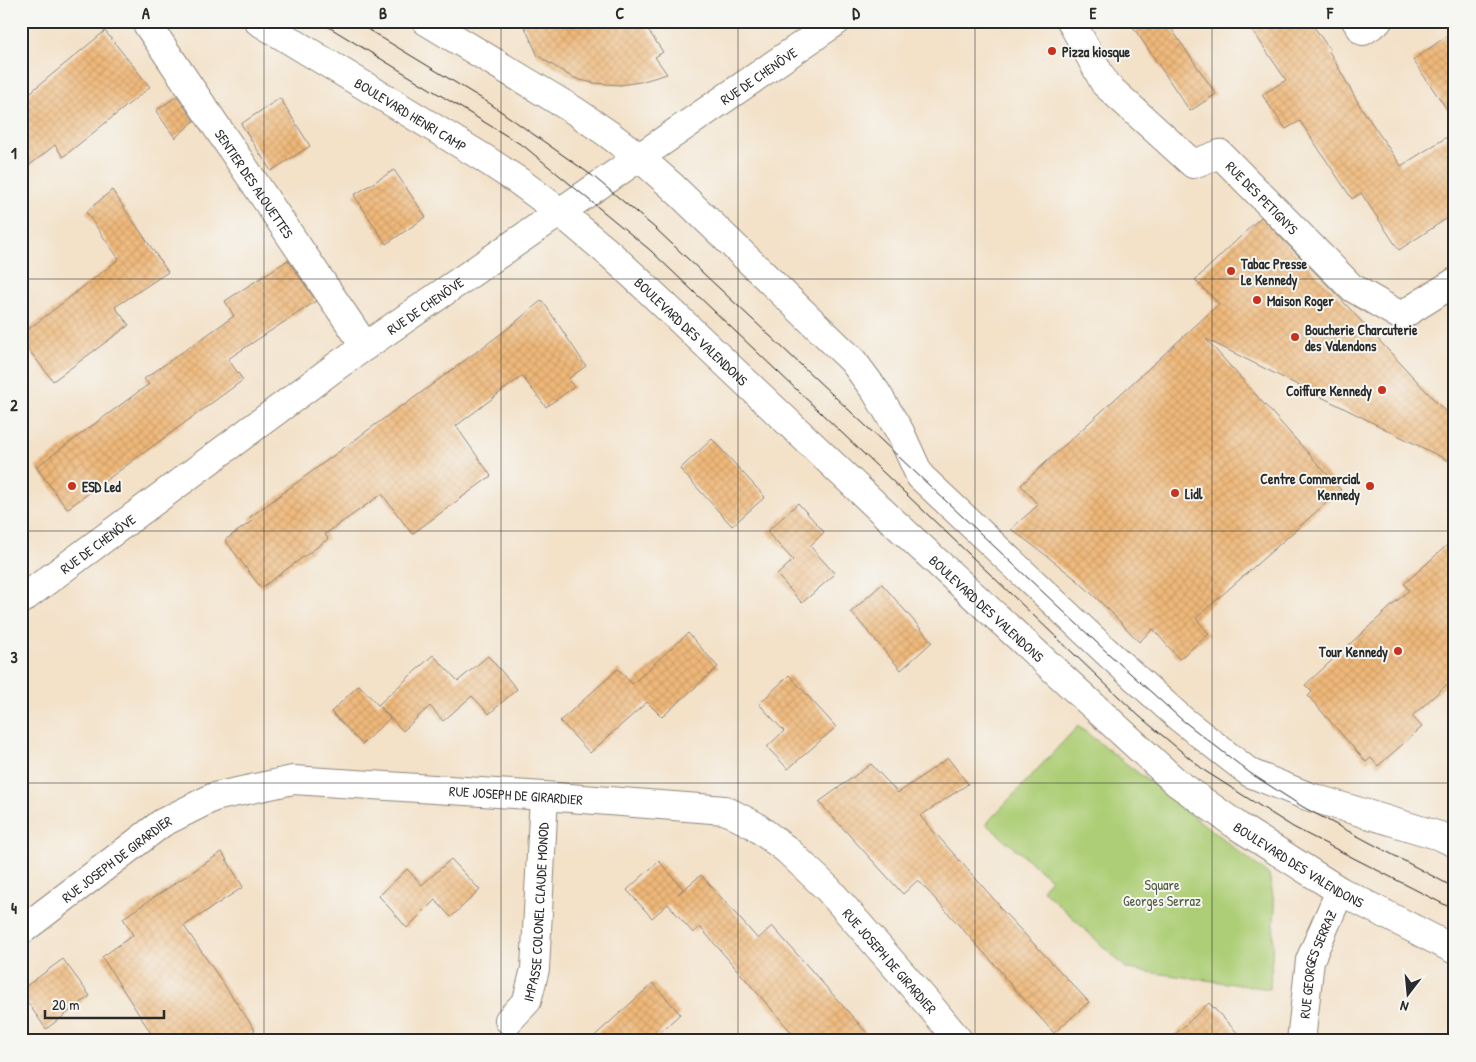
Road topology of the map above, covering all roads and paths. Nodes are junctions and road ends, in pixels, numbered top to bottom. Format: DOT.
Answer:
graph roads {
  1 [pos="145,21"];
  2 [pos="258,21"];
  3 [pos="426,21"];
  4 [pos="837,21"];
  5 [pos="1356,21"];
  6 [pos="1378,21"];
  7 [pos="1072,22"];
  8 [pos="639,157"];
  9 [pos="560,212"];
  10 [pos="1455,282"];
  11 [pos="365,346"];
  12 [pos="21,600"];
  13 [pos="544,796"];
  14 [pos="1455,843"];
  15 [pos="1340,892"];
  16 [pos="21,931"];
  17 [pos="1455,950"];
  18 [pos="509,1020"];
  19 [pos="959,1041"];
  20 [pos="1301,1041"];
  1 -- 11 [label="street, SENTIER DES ALOUETTES"];
  2 -- 9 [label="street, BOULEVARD HENRI CAMP"];
  3 -- 8 [label="street"];
  4 -- 8 [label="street, RUE DE CHENÔVE"];
  5 -- 6 [label="street"];
  7 -- 10 [label="street, RUE DES PETIGNYS"];
  8 -- 9 [label="street, RUE DE CHENÔVE"];
  8 -- 14 [label="street"];
  9 -- 11 [label="street, RUE DE CHENÔVE"];
  9 -- 15 [label="street, BOULEVARD DES VALENDONS"];
  11 -- 12 [label="street, RUE DE CHENÔVE"];
  13 -- 16 [label="street, RUE JOSEPH DE GIRARDIER"];
  13 -- 18 [label="street, IMPASSE COLONEL CLAUDE MONOD"];
  13 -- 19 [label="street, RUE JOSEPH DE GIRARDIER"];
  15 -- 17 [label="street, BOULEVARD DES VALENDONS"];
  15 -- 20 [label="street, RUE GEORGES SERRAZ"];
}
